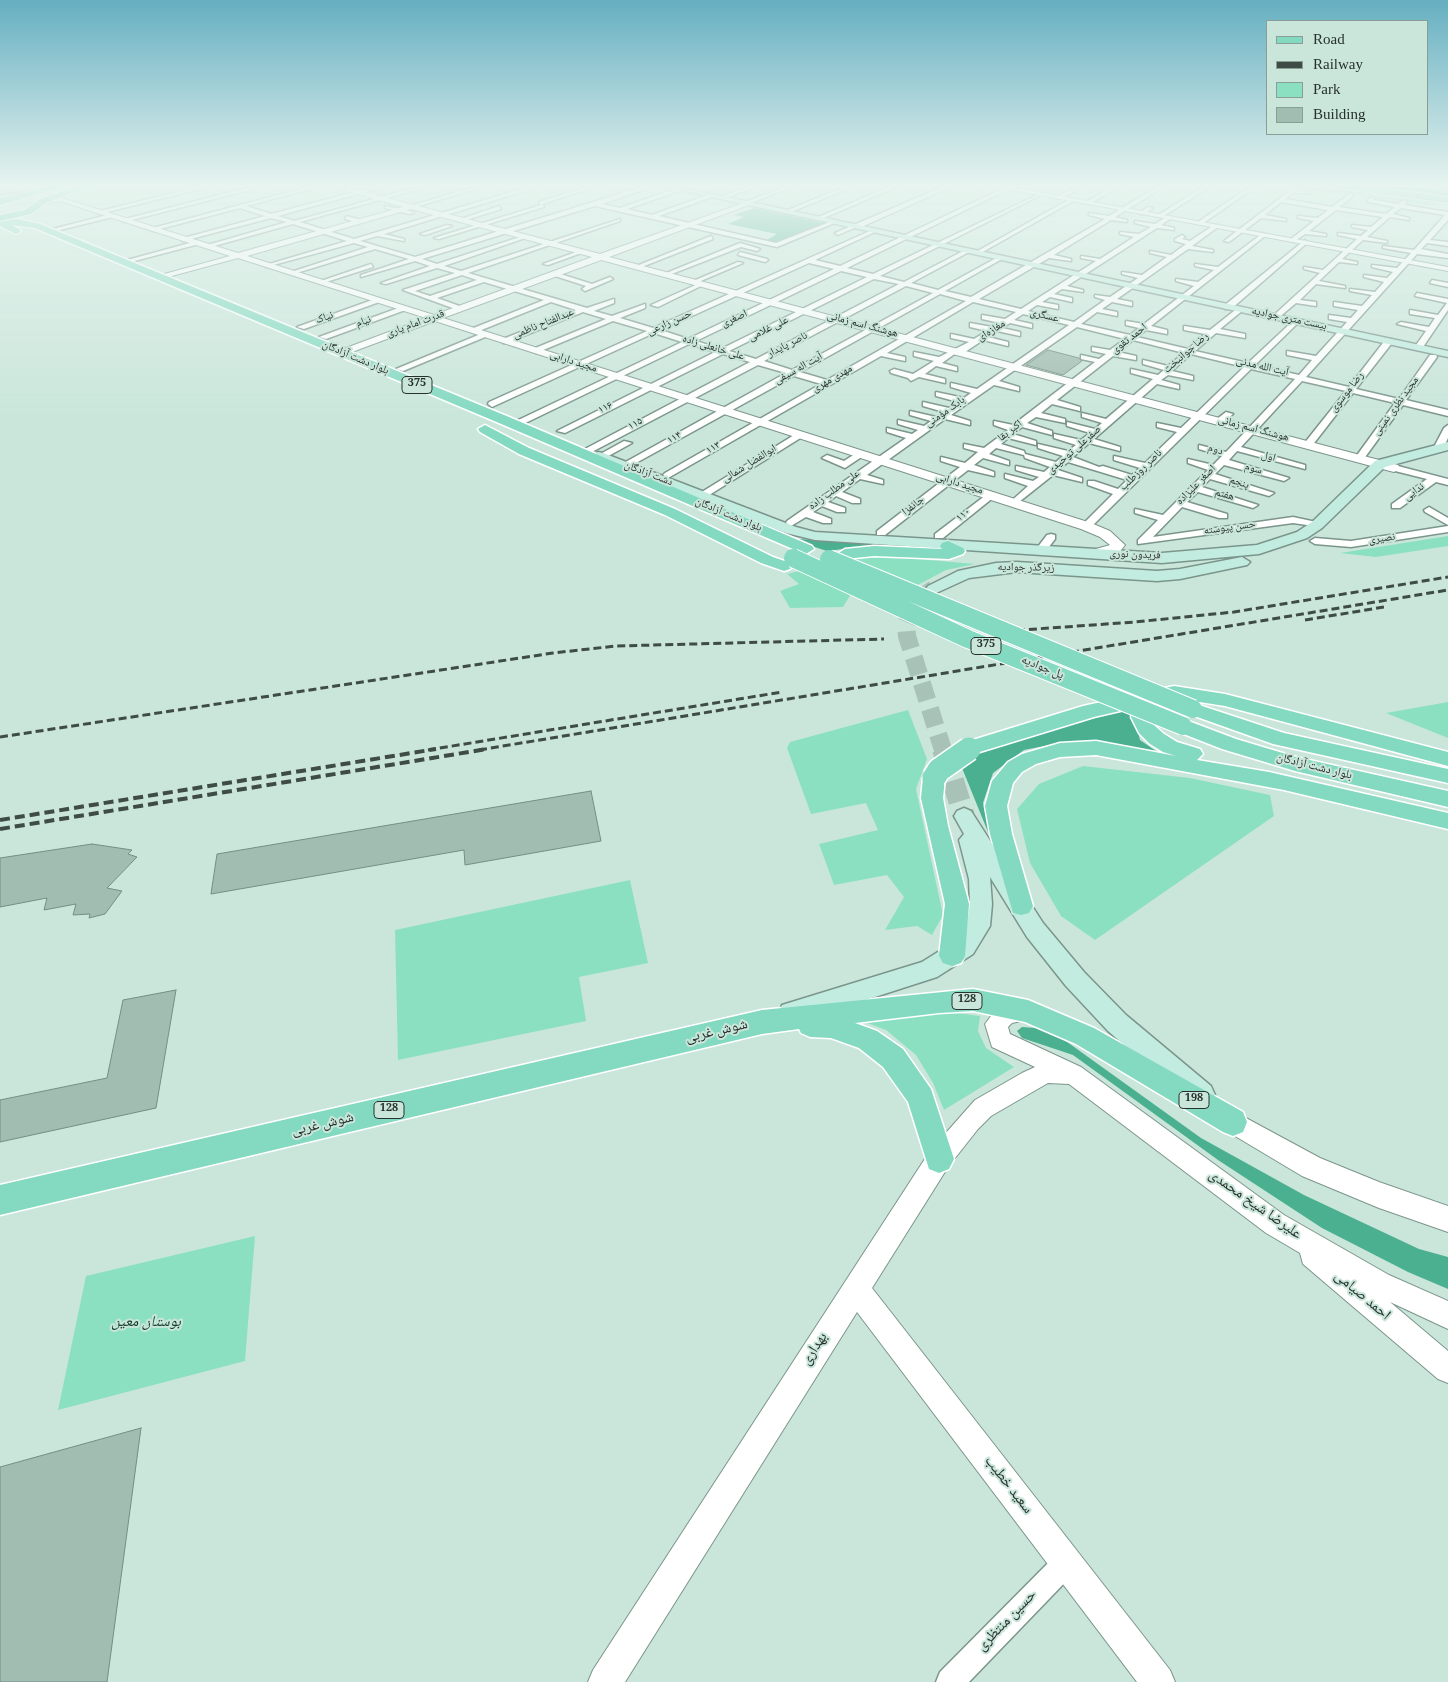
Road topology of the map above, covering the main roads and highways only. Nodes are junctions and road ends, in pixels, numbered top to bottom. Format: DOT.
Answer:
graph roads {
  1 [pos="93,263"];
  2 [pos="127,263"];
  3 [pos="1025,263"];
  4 [pos="125,277"];
  5 [pos="1448,354"];
  6 [pos="510,423"];
  7 [pos="480,427"];
  8 [pos="1445,450"];
  9 [pos="1387,466"];
  10 [pos="791,526"];
  11 [pos="1308,538"];
  12 [pos="944,541"];
  13 [pos="1259,549"];
  14 [pos="845,554"];
  15 [pos="794,558"];
  16 [pos="1122,574"];
  17 [pos="934,589"];
  18 [pos="1174,692"];
  19 [pos="1188,718"];
  20 [pos="1448,759"];
  21 [pos="1448,776"];
  22 [pos="1282,783"];
  23 [pos="1448,799"];
  24 [pos="1448,822"];
  25 [pos="1021,906"];
  26 [pos="952,956"];
  27 [pos="762,1022"];
  28 [pos="1155,1077"];
  29 [pos="1234,1122"];
  30 [pos="939,1159"];
  31 [pos="5,1200"];
  1 -- 4 [label="main road"];
  2 -- 6 [label="main road, بلوار دشت آزادگان / 375"];
  3 -- 5 [label="main road, بیست متری جوادیه"];
  6 -- 10 [label="main road, دشت آزادگان"];
  6 -- 15 [label="main road, بلوار دشت آزادگان / 375"];
  7 -- 15 [label="main road"];
  8 -- 9 [label="main road, فریدون نوری"];
  9 -- 11 [label="main road, فریدون نوری"];
  9 -- 11 [label="main road, فریدون نوری"];
  10 -- 12 [label="main road, فریدون نوری"];
  11 -- 13 [label="main road, فریدون نوری"];
  11 -- 16 [label="main road, فریدون نوری"];
  12 -- 13 [label="main road, فریدون نوری"];
  12 -- 14 [label="main road"];
  13 -- 16 [label="main road"];
  15 -- 19 [label="main road, پل جوادیه / 375, bridge"];
  16 -- 17 [label="main road, زیرگذر جوادیه"];
  18 -- 20 [label="main road"];
  18 -- 22 [label="main road"];
  18 -- 26 [label="main road, bridge"];
  19 -- 21 [label="main road, بلوار دشت آزادگان / 375"];
  19 -- 23 [label="main road, بلوار دشت آزادگان / 375"];
  22 -- 24 [label="main road"];
  22 -- 25 [label="main road"];
  25 -- 26 [label="main road"];
  25 -- 29 [label="main road"];
  26 -- 27 [label="main road"];
  27 -- 28 [label="main road, 128"];
  27 -- 30 [label="main road"];
  27 -- 31 [label="main road, شوش غربی / 128"];
  28 -- 29 [label="main road, 198"];
}
